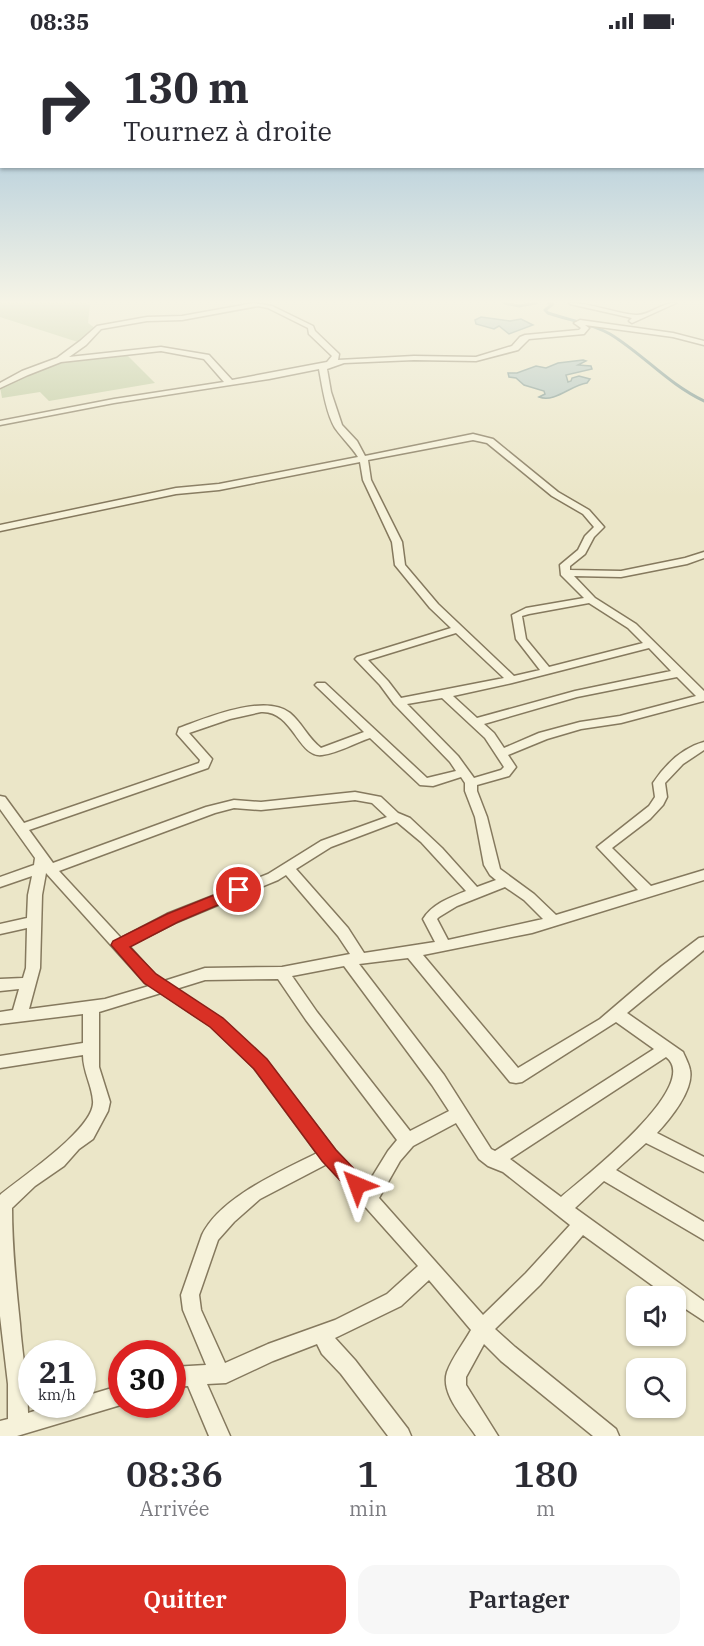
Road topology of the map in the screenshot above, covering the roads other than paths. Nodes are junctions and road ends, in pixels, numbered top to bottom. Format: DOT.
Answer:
graph roads {
  1 [pos="38,368"];
  2 [pos="216,368"];
  3 [pos="306,368"];
  4 [pos="325,368"];
  5 [pos="230,383"];
  6 [pos="0,386"];
  7 [pos="0,423"];
  8 [pos="363,460"];
  9 [pos="0,528"];
  10 [pos="704,555"];
  11 [pos="565,573"];
  12 [pos="591,600"];
  13 [pos="458,629"];
  14 [pos="650,645"];
  15 [pos="546,670"];
  16 [pos="679,673"];
  17 [pos="512,680"];
  18 [pos="321,685"];
  19 [pos="446,694"];
  20 [pos="704,697"];
  21 [pos="398,702"];
  22 [pos="477,722"];
  23 [pos="372,734"];
  24 [pos="704,746"];
  25 [pos="502,753"];
  26 [pos="468,778"];
  27 [pos="0,800"];
  28 [pos="396,818"];
  29 [pos="22,828"];
  30 [pos="44,865"];
  31 [pos="288,868"];
  32 [pos="704,875"];
  33 [pos="506,881"];
  34 [pos="0,882"];
  35 [pos="649,893"];
  36 [pos="476,894"];
  37 [pos="34,921"];
  38 [pos="554,922"];
  39 [pos="0,929"];
  40 [pos="704,942"];
  41 [pos="119,945"];
  42 [pos="444,946"];
  43 [pos="412,952"];
  44 [pos="354,959"];
  45 [pos="282,973"];
  46 [pos="30,983"];
  47 [pos="0,985"];
  48 [pos="162,987"];
  49 [pos="91,1008"];
  50 [pos="616,1014"];
  51 [pos="20,1017"];
  52 [pos="0,1018"];
  53 [pos="91,1047"];
  54 [pos="666,1049"];
  55 [pos="0,1062"];
  56 [pos="460,1113"];
  57 [pos="646,1135"];
  58 [pos="407,1141"];
  59 [pos="329,1155"];
  60 [pos="494,1161"];
  61 [pos="704,1165"];
  62 [pos="603,1171"];
  63 [pos="369,1198"];
  64 [pos="562,1208"];
  65 [pos="582,1224"];
  66 [pos="704,1232"];
  67 [pos="2,1245"];
  68 [pos="430,1267"];
  69 [pos="704,1312"];
  70 [pos="482,1329"];
  71 [pos="322,1334"];
  72 [pos="219,1373"];
  73 [pos="186,1376"];
  74 [pos="194,1376"];
  75 [pos="108,1400"];
  76 [pos="9,1428"];
  77 [pos="220,1436"];
  78 [pos="401,1436"];
  79 [pos="488,1436"];
  80 [pos="609,1436"];
  1 -- 6 [label="street"];
  2 -- 5 [label="street"];
  3 -- 5 [label="street"];
  4 -- 8 [label="street"];
  5 -- 7 [label="street"];
  8 -- 9 [label="street"];
  8 -- 11 [label="street"];
  8 -- 13 [label="street"];
  10 -- 11 [label="street"];
  11 -- 12 [label="street"];
  12 -- 14 [label="street"];
  12 -- 15 [label="street"];
  13 -- 17 [label="street"];
  13 -- 21 [label="street"];
  14 -- 15 [label="street"];
  14 -- 16 [label="street"];
  15 -- 17 [label="street"];
  16 -- 20 [label="street"];
  16 -- 22 [label="street"];
  17 -- 19 [label="street"];
  18 -- 23 [label="street"];
  19 -- 21 [label="street"];
  19 -- 22 [label="street"];
  20 -- 25 [label="street"];
  21 -- 26 [label="street"];
  22 -- 25 [label="street"];
  23 -- 26 [label="street"];
  23 -- 29 [label="street"];
  24 -- 35 [label="street"];
  25 -- 26 [label="street"];
  26 -- 33 [label="street"];
  27 -- 29 [label="street"];
  28 -- 30 [label="street"];
  28 -- 31 [label="street"];
  28 -- 36 [label="street"];
  29 -- 30 [label="street"];
  30 -- 34 [label="street"];
  30 -- 37 [label="street"];
  30 -- 41 [label="street"];
  31 -- 41 [label="street"];
  31 -- 44 [label="street"];
  32 -- 35 [label="street"];
  33 -- 36 [label="street"];
  33 -- 38 [label="street"];
  35 -- 38 [label="street"];
  36 -- 42 [label="street"];
  37 -- 39 [label="street"];
  37 -- 46 [label="street"];
  38 -- 42 [label="street"];
  40 -- 50 [label="street"];
  41 -- 48 [label="street"];
  42 -- 43 [label="street"];
  43 -- 44 [label="street"];
  43 -- 50 [label="street"];
  44 -- 45 [label="street"];
  44 -- 56 [label="street"];
  45 -- 48 [label="street"];
  45 -- 58 [label="street"];
  46 -- 47 [label="street"];
  46 -- 51 [label="street"];
  48 -- 49 [label="street"];
  48 -- 59 [label="street"];
  49 -- 51 [label="street"];
  49 -- 53 [label="street"];
  50 -- 54 [label="street"];
  51 -- 52 [label="street"];
  53 -- 55 [label="street"];
  53 -- 67 [label="street"];
  54 -- 57 [label="street"];
  54 -- 60 [label="street"];
  56 -- 58 [label="street"];
  56 -- 60 [label="street"];
  57 -- 61 [label="street"];
  57 -- 62 [label="street"];
  58 -- 63 [label="street"];
  59 -- 63 [label="street"];
  59 -- 72 [label="street"];
  60 -- 64 [label="street"];
  62 -- 64 [label="street"];
  62 -- 66 [label="street"];
  63 -- 68 [label="street"];
  64 -- 65 [label="street"];
  65 -- 69 [label="street"];
  65 -- 70 [label="street"];
  67 -- 76 [label="street"];
  68 -- 70 [label="street"];
  68 -- 71 [label="street"];
  70 -- 79 [label="street"];
  70 -- 80 [label="street"];
  71 -- 72 [label="street"];
  71 -- 78 [label="street"];
  72 -- 74 [label="street"];
  73 -- 74 [label="street"];
  74 -- 77 [label="street"];
  75 -- 76 [label="street"];
}
